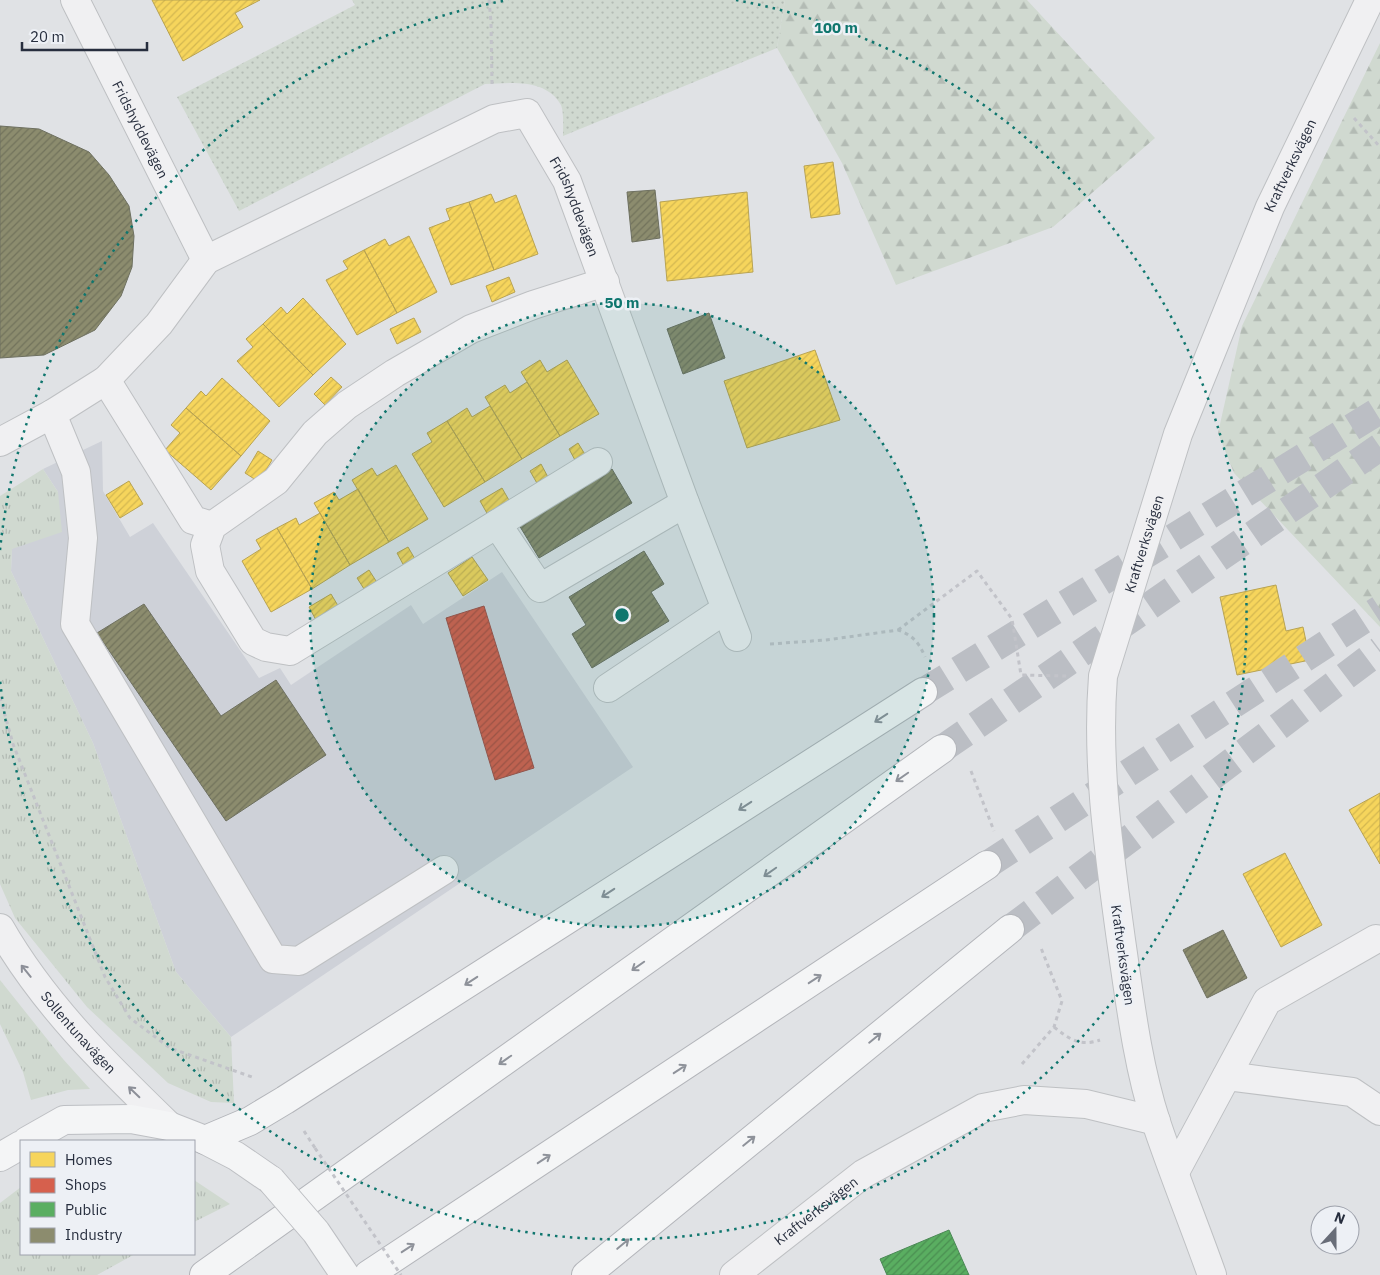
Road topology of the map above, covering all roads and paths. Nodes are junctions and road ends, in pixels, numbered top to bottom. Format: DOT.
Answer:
graph roads {
  1 [pos="76,0"];
  2 [pos="488,0"];
  3 [pos="1370,0"];
  4 [pos="494,119"];
  5 [pos="206,260"];
  6 [pos="605,282"];
  7 [pos="106,380"];
  8 [pos="52,414"];
  9 [pos="0,442"];
  10 [pos="598,462"];
  11 [pos="686,503"];
  12 [pos="497,524"];
  13 [pos="212,526"];
  14 [pos="726,609"];
  15 [pos="898,630"];
  16 [pos="737,636"];
  17 [pos="927,662"];
  18 [pos="1102,676"];
  19 [pos="608,688"];
  20 [pos="922,692"];
  21 [pos="0,698"];
  22 [pos="942,749"];
  23 [pos="967,762"];
  24 [pos="996,836"];
  25 [pos="987,866"];
  26 [pos="444,870"];
  27 [pos="0,928"];
  28 [pos="1010,929"];
  29 [pos="1376,939"];
  30 [pos="1040,946"];
  31 [pos="1054,1027"];
  32 [pos="1134,1029"];
  33 [pos="1227,1076"];
  34 [pos="285,1100"];
  35 [pos="983,1108"];
  36 [pos="1380,1111"];
  37 [pos="1156,1121"];
  38 [pos="169,1126"];
  39 [pos="29,1140"];
  40 [pos="204,1140"];
  41 [pos="20,1146"];
  42 [pos="0,1157"];
  43 [pos="1175,1172"];
  44 [pos="204,1275"];
  45 [pos="345,1275"];
  46 [pos="368,1275"];
  47 [pos="401,1275"];
  48 [pos="586,1275"];
  49 [pos="734,1275"];
  50 [pos="1212,1275"];
  1 -- 5 [label="street, Fridshyddevägen"];
  2 -- 4 [label="path"];
  3 -- 18 [label="street, Kraftverksvägen"];
  4 -- 5 [label="street, Fridshyddevägen"];
  4 -- 6 [label="street, Fridshyddevägen"];
  5 -- 7 [label="street, Fridshyddevägen"];
  6 -- 11 [label="street, Fridshyddevägen"];
  6 -- 13 [label="street"];
  7 -- 8 [label="street, Fridshyddevägen"];
  7 -- 13 [label="street"];
  8 -- 9 [label="street, Fridshyddevägen"];
  8 -- 26 [label="street"];
  10 -- 12 [label="street"];
  11 -- 12 [label="street"];
  11 -- 14 [label="street, Fridshyddevägen"];
  12 -- 13 [label="street"];
  14 -- 16 [label="street, Fridshyddevägen"];
  14 -- 19 [label="street"];
  15 -- 16 [label="path"];
  15 -- 17 [label="path"];
  15 -- 18 [label="path"];
  18 -- 32 [label="street, Kraftverksvägen"];
  20 -- 34 [label="main road, one-way"];
  21 -- 34 [label="path"];
  22 -- 44 [label="main road, one-way"];
  23 -- 24 [label="path"];
  46 -- 25 [label="main road, one-way"];
  38 -- 27 [label="street, Sollentunavägen, one-way"];
  48 -- 28 [label="main road, one-way"];
  29 -- 33 [label="street"];
  30 -- 31 [label="path"];
  31 -- 32 [label="path"];
  31 -- 35 [label="path"];
  32 -- 37 [label="street, Kraftverksvägen"];
  33 -- 36 [label="street"];
  33 -- 43 [label="street"];
  34 -- 40 [label="main road"];
  34 -- 47 [label="path, bridge"];
  35 -- 37 [label="street, Kraftverksvägen"];
  35 -- 49 [label="street, Kraftverksvägen"];
  37 -- 43 [label="street, Kraftverksvägen"];
  38 -- 39 [label="main road"];
  38 -- 40 [label="main road"];
  40 -- 45 [label="main road, bridge"];
  41 -- 42 [label="main road"];
  43 -- 50 [label="street, Kraftverksvägen"];
}
